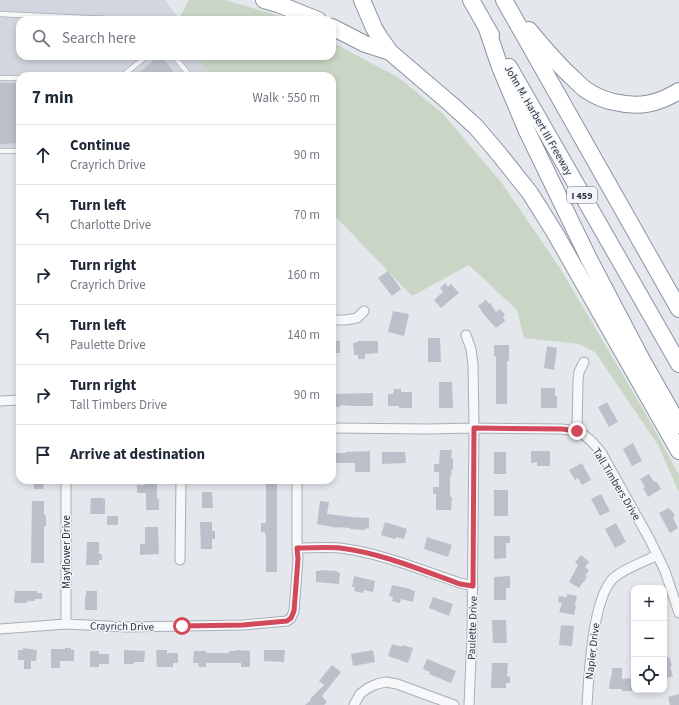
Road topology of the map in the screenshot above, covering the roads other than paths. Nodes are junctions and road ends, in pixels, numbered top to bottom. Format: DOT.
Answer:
graph roads {
  1 [pos="264,0"];
  2 [pos="362,0"];
  3 [pos="471,0"];
  4 [pos="504,0"];
  5 [pos="0,14"];
  6 [pos="44,16"];
  7 [pos="308,16"];
  8 [pos="486,26"];
  9 [pos="336,29"];
  10 [pos="390,52"];
  11 [pos="142,60"];
  12 [pos="177,60"];
  13 [pos="127,72"];
  14 [pos="187,72"];
  15 [pos="0,78"];
  16 [pos="16,78"];
  17 [pos="679,91"];
  18 [pos="0,151"];
  19 [pos="16,151"];
  20 [pos="645,250"];
  21 [pos="679,302"];
  22 [pos="679,309"];
  23 [pos="364,311"];
  24 [pos="336,320"];
  25 [pos="466,335"];
  26 [pos="584,362"];
  27 [pos="679,364"];
  28 [pos="16,400"];
  29 [pos="0,401"];
  30 [pos="679,425"];
  31 [pos="336,428"];
  32 [pos="474,428"];
  33 [pos="577,431"];
  34 [pos="679,451"];
  35 [pos="66,484"];
  36 [pos="181,484"];
  37 [pos="297,484"];
  38 [pos="297,548"];
  39 [pos="658,556"];
  40 [pos="180,560"];
  41 [pos="473,586"];
  42 [pos="679,613"];
  43 [pos="66,624"];
  44 [pos="0,629"];
  45 [pos="354,705"];
  46 [pos="454,705"];
  47 [pos="469,705"];
  48 [pos="587,705"];
  1 -- 7 [label="highway"];
  2 -- 10 [label="highway"];
  3 -- 8 [label="highway, John M. Harbert III Freeway / I 459"];
  4 -- 17 [label="highway"];
  4 -- 20 [label="highway, I 459"];
  5 -- 6 [label="lane"];
  8 -- 27 [label="highway, John M. Harbert III Freeway / I 459"];
  8 -- 30 [label="highway"];
  9 -- 10 [label="highway"];
  10 -- 34 [label="highway"];
  11 -- 13 [label="lane"];
  12 -- 14 [label="lane"];
  15 -- 16 [label="lane"];
  18 -- 19 [label="lane"];
  20 -- 21 [label="highway"];
  20 -- 22 [label="highway, I 459"];
  23 -- 24 [label="street"];
  25 -- 32 [label="street, Paulette Drive"];
  26 -- 33 [label="street"];
  28 -- 29 [label="street"];
  31 -- 32 [label="street"];
  32 -- 33 [label="street"];
  32 -- 41 [label="street, Paulette Drive"];
  33 -- 39 [label="street, Tall Timbers Drive"];
  35 -- 43 [label="street, Mayflower Drive"];
  36 -- 40 [label="street"];
  37 -- 38 [label="street"];
  38 -- 41 [label="street"];
  38 -- 43 [label="street, Crayrich Drive"];
  39 -- 42 [label="street, Tall Timbers Drive"];
  39 -- 48 [label="street, Napier Drive"];
  41 -- 47 [label="street, Paulette Drive"];
  43 -- 44 [label="street, Crayrich Drive"];
  45 -- 46 [label="street"];
}
